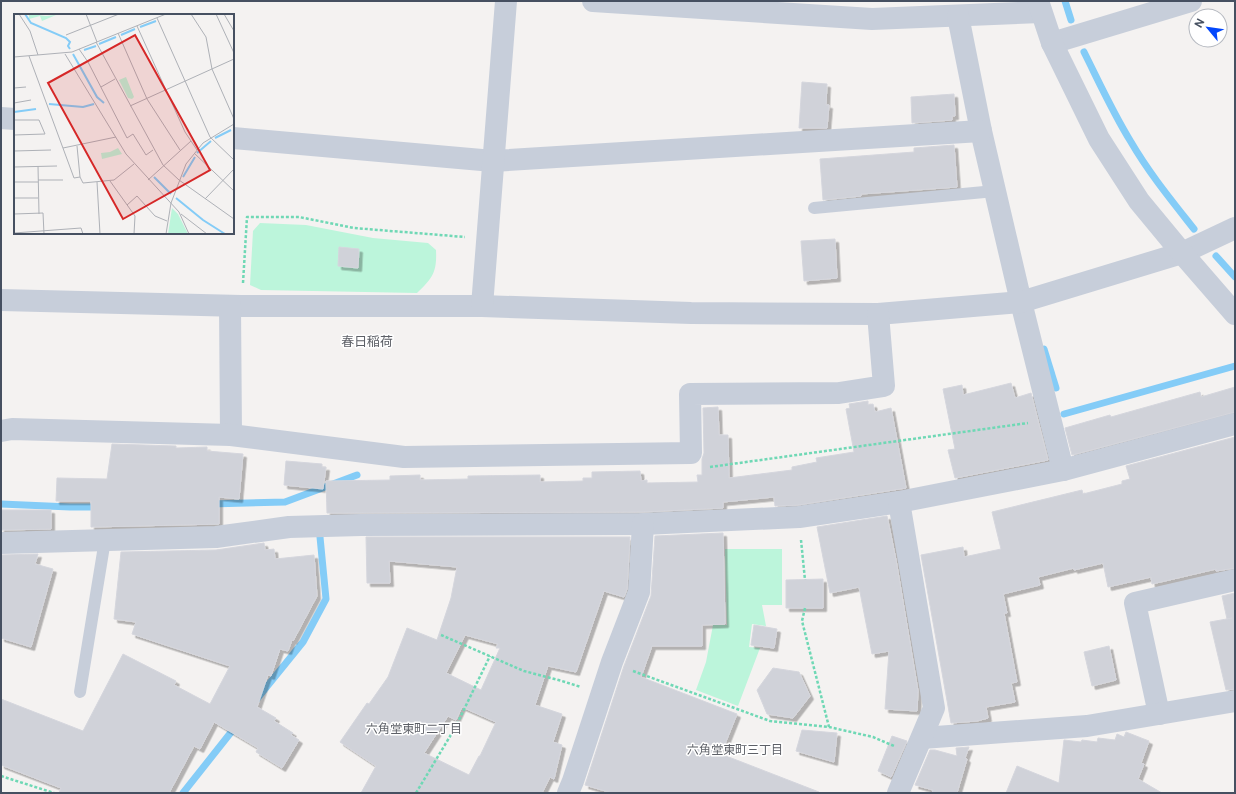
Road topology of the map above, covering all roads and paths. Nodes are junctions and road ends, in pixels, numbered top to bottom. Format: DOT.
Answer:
graph roads {
  1 [pos="506,1"];
  2 [pos="593,1"];
  3 [pos="1191,1"];
  4 [pos="1040,6"];
  5 [pos="958,16"];
  6 [pos="1052,43"];
  7 [pos="1,118"];
  8 [pos="14,119"];
  9 [pos="981,131"];
  10 [pos="234,138"];
  11 [pos="493,161"];
  12 [pos="995,191"];
  13 [pos="814,208"];
  14 [pos="1235,228"];
  15 [pos="487,238"];
  16 [pos="1182,254"];
  17 [pos="1,300"];
  18 [pos="1021,302"];
  19 [pos="236,306"];
  20 [pos="482,306"];
  21 [pos="878,314"];
  22 [pos="1235,314"];
  23 [pos="1050,420"];
  24 [pos="1235,424"];
  25 [pos="1,431"];
  26 [pos="231,434"];
  27 [pos="691,453"];
  28 [pos="1062,470"];
  29 [pos="899,502"];
  30 [pos="799,517"];
  31 [pos="643,524"];
  32 [pos="105,540"];
  33 [pos="1,543"];
  34 [pos="805,580"];
  35 [pos="1235,580"];
  36 [pos="805,608"];
  37 [pos="441,635"];
  38 [pos="490,656"];
  39 [pos="612,662"];
  40 [pos="80,692"];
  41 [pos="601,694"];
  42 [pos="1235,701"];
  43 [pos="1159,714"];
  44 [pos="829,727"];
  45 [pos="918,746"];
  46 [pos="1,776"];
  47 [pos="54,793"];
  48 [pos="416,793"];
  49 [pos="568,793"];
  50 [pos="898,793"];
  1 -- 11 [label="street"];
  2 -- 5 [label="street"];
  3 -- 6 [label="street"];
  4 -- 5 [label="street"];
  4 -- 6 [label="street"];
  5 -- 9 [label="street"];
  6 -- 16 [label="street"];
  7 -- 8 [label="street"];
  9 -- 11 [label="street"];
  9 -- 12 [label="street"];
  10 -- 11 [label="street"];
  11 -- 15 [label="street"];
  12 -- 13 [label="lane"];
  12 -- 18 [label="street"];
  14 -- 16 [label="street"];
  15 -- 19 [label="path"];
  15 -- 20 [label="street"];
  16 -- 18 [label="street"];
  16 -- 22 [label="street"];
  17 -- 19 [label="street"];
  18 -- 21 [label="street"];
  18 -- 23 [label="street"];
  19 -- 20 [label="street"];
  19 -- 26 [label="street"];
  20 -- 21 [label="street"];
  21 -- 27 [label="street"];
  23 -- 27 [label="path"];
  23 -- 28 [label="street"];
  24 -- 28 [label="street"];
  25 -- 26 [label="street"];
  26 -- 27 [label="street"];
  28 -- 29 [label="street"];
  29 -- 30 [label="street"];
  29 -- 45 [label="street"];
  30 -- 31 [label="street"];
  30 -- 34 [label="path"];
  31 -- 32 [label="street"];
  31 -- 39 [label="street"];
  32 -- 33 [label="street"];
  32 -- 40 [label="lane"];
  35 -- 43 [label="street"];
  36 -- 44 [label="path"];
  37 -- 38 [label="path"];
  38 -- 41 [label="path"];
  38 -- 48 [label="path"];
  39 -- 41 [label="street"];
  39 -- 44 [label="path"];
  41 -- 49 [label="street"];
  42 -- 43 [label="street"];
  43 -- 45 [label="street"];
  44 -- 45 [label="path"];
  45 -- 50 [label="street"];
  46 -- 47 [label="path"];
}
